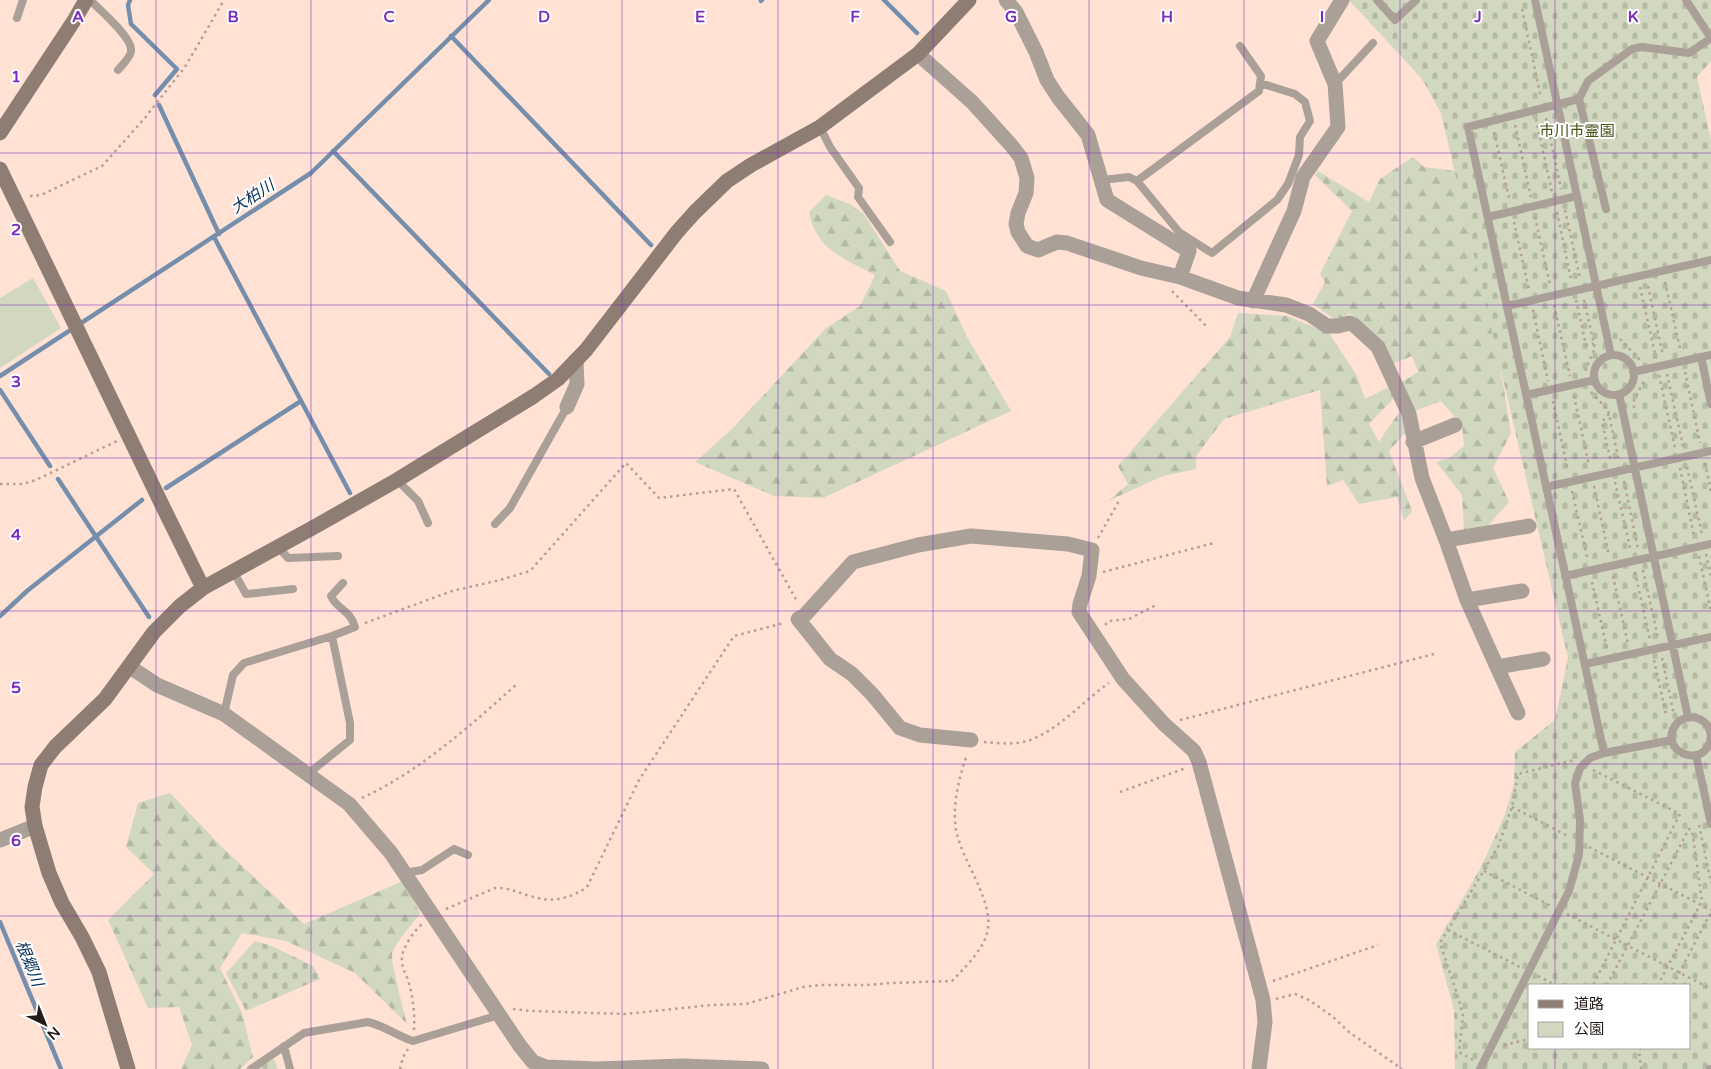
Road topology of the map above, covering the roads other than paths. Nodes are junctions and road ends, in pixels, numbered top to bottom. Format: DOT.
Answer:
graph roads {
  1 [pos="23,0"];
  2 [pos="86,0"];
  3 [pos="90,0"];
  4 [pos="969,0"];
  5 [pos="1006,0"];
  6 [pos="1342,0"];
  7 [pos="1377,0"];
  8 [pos="1416,0"];
  9 [pos="1535,0"];
  10 [pos="1686,0"];
  11 [pos="17,18"];
  12 [pos="1373,43"];
  13 [pos="1240,46"];
  14 [pos="918,54"];
  15 [pos="118,70"];
  16 [pos="1260,84"];
  17 [pos="1335,84"];
  18 [pos="1579,99"];
  19 [pos="1558,105"];
  20 [pos="820,126"];
  21 [pos="0,133"];
  22 [pos="0,169"];
  23 [pos="1102,180"];
  24 [pos="1137,181"];
  25 [pos="1577,196"];
  26 [pos="1606,209"];
  27 [pos="1488,217"];
  28 [pos="890,242"];
  29 [pos="1188,251"];
  30 [pos="1212,253"];
  31 [pos="1711,260"];
  32 [pos="1180,277"];
  33 [pos="1596,286"];
  34 [pos="1253,301"];
  35 [pos="1507,306"];
  36 [pos="1611,355"];
  37 [pos="1711,355"];
  38 [pos="1701,357"];
  39 [pos="576,360"];
  40 [pos="1633,372"];
  41 [pos="1595,380"];
  42 [pos="1619,394"];
  43 [pos="1526,395"];
  44 [pos="1711,404"];
  45 [pos="567,407"];
  46 [pos="1455,425"];
  47 [pos="1413,442"];
  48 [pos="1707,452"];
  49 [pos="1635,468"];
  50 [pos="397,480"];
  51 [pos="1546,487"];
  52 [pos="428,523"];
  53 [pos="494,524"];
  54 [pos="1529,526"];
  55 [pos="1446,540"];
  56 [pos="1704,546"];
  57 [pos="278,547"];
  58 [pos="338,556"];
  59 [pos="1654,557"];
  60 [pos="233,571"];
  61 [pos="1565,576"];
  62 [pos="343,583"];
  63 [pos="204,588"];
  64 [pos="293,589"];
  65 [pos="1522,592"];
  66 [pos="1467,600"];
  67 [pos="332,636"];
  68 [pos="1711,637"];
  69 [pos="1673,645"];
  70 [pos="1544,659"];
  71 [pos="1585,664"];
  72 [pos="130,667"];
  73 [pos="1497,667"];
  74 [pos="1518,713"];
  75 [pos="224,714"];
  76 [pos="1688,717"];
  77 [pos="1711,732"];
  78 [pos="1711,737"];
  79 [pos="971,740"];
  80 [pos="1672,740"];
  81 [pos="1604,753"];
  82 [pos="1696,755"];
  83 [pos="308,774"];
  84 [pos="1711,824"];
  85 [pos="35,826"];
  86 [pos="0,840"];
  87 [pos="468,855"];
  88 [pos="404,872"];
  89 [pos="497,1011"];
  90 [pos="284,1046"];
  91 [pos="1481,1067"];
  92 [pos="128,1069"];
  93 [pos="251,1069"];
  94 [pos="290,1069"];
  95 [pos="762,1069"];
  96 [pos="1260,1069"];
  1 -- 11 [label="lane"];
  2 -- 21 [label="street"];
  3 -- 15 [label="lane"];
  4 -- 14 [label="street"];
  5 -- 23 [label="street"];
  6 -- 17 [label="street"];
  7 -- 8 [label="lane"];
  9 -- 19 [label="lane"];
  10 -- 18 [label="lane"];
  12 -- 17 [label="lane"];
  13 -- 16 [label="lane"];
  14 -- 20 [label="street"];
  14 -- 32 [label="street"];
  16 -- 24 [label="lane"];
  16 -- 30 [label="lane"];
  17 -- 34 [label="street"];
  18 -- 19 [label="lane"];
  18 -- 26 [label="lane"];
  19 -- 25 [label="lane"];
  19 -- 27 [label="lane"];
  20 -- 28 [label="lane"];
  20 -- 39 [label="street"];
  22 -- 63 [label="street"];
  23 -- 24 [label="lane"];
  23 -- 29 [label="street"];
  24 -- 30 [label="lane"];
  25 -- 27 [label="lane"];
  25 -- 33 [label="lane"];
  27 -- 35 [label="lane"];
  29 -- 30 [label="lane"];
  29 -- 32 [label="street"];
  31 -- 33 [label="lane"];
  32 -- 34 [label="street"];
  33 -- 35 [label="lane"];
  33 -- 36 [label="lane"];
  34 -- 47 [label="street"];
  35 -- 43 [label="lane"];
  36 -- 40 [label="lane"];
  36 -- 41 [label="lane"];
  37 -- 38 [label="lane"];
  38 -- 40 [label="lane"];
  38 -- 44 [label="lane"];
  39 -- 45 [label="street"];
  39 -- 50 [label="street"];
  40 -- 42 [label="lane"];
  41 -- 42 [label="lane"];
  41 -- 43 [label="lane"];
  42 -- 49 [label="lane"];
  43 -- 51 [label="lane"];
  45 -- 53 [label="lane"];
  46 -- 47 [label="street"];
  47 -- 55 [label="street"];
  48 -- 49 [label="lane"];
  49 -- 51 [label="lane"];
  49 -- 59 [label="lane"];
  50 -- 52 [label="lane"];
  50 -- 57 [label="street"];
  51 -- 61 [label="lane"];
  54 -- 55 [label="street"];
  55 -- 66 [label="street"];
  56 -- 59 [label="lane"];
  57 -- 58 [label="lane"];
  57 -- 60 [label="street"];
  59 -- 61 [label="lane"];
  59 -- 69 [label="lane"];
  60 -- 63 [label="street"];
  60 -- 64 [label="lane"];
  61 -- 71 [label="lane"];
  62 -- 67 [label="lane"];
  63 -- 72 [label="street"];
  65 -- 66 [label="street"];
  66 -- 73 [label="street"];
  67 -- 75 [label="lane"];
  67 -- 83 [label="lane"];
  68 -- 69 [label="lane"];
  69 -- 71 [label="lane"];
  69 -- 76 [label="lane"];
  70 -- 73 [label="street"];
  71 -- 81 [label="lane"];
  72 -- 75 [label="street"];
  72 -- 85 [label="street"];
  73 -- 74 [label="street"];
  75 -- 83 [label="street"];
  76 -- 77 [label="lane"];
  76 -- 80 [label="lane"];
  77 -- 78 [label="lane"];
  78 -- 82 [label="lane"];
  79 -- 96 [label="street"];
  80 -- 81 [label="lane"];
  80 -- 82 [label="lane"];
  81 -- 91 [label="lane"];
  82 -- 84 [label="lane"];
  83 -- 88 [label="street"];
  85 -- 86 [label="street"];
  85 -- 92 [label="street"];
  87 -- 88 [label="lane"];
  88 -- 89 [label="street"];
  89 -- 90 [label="lane"];
  89 -- 95 [label="street"];
  90 -- 93 [label="lane"];
  90 -- 94 [label="lane"];
}
